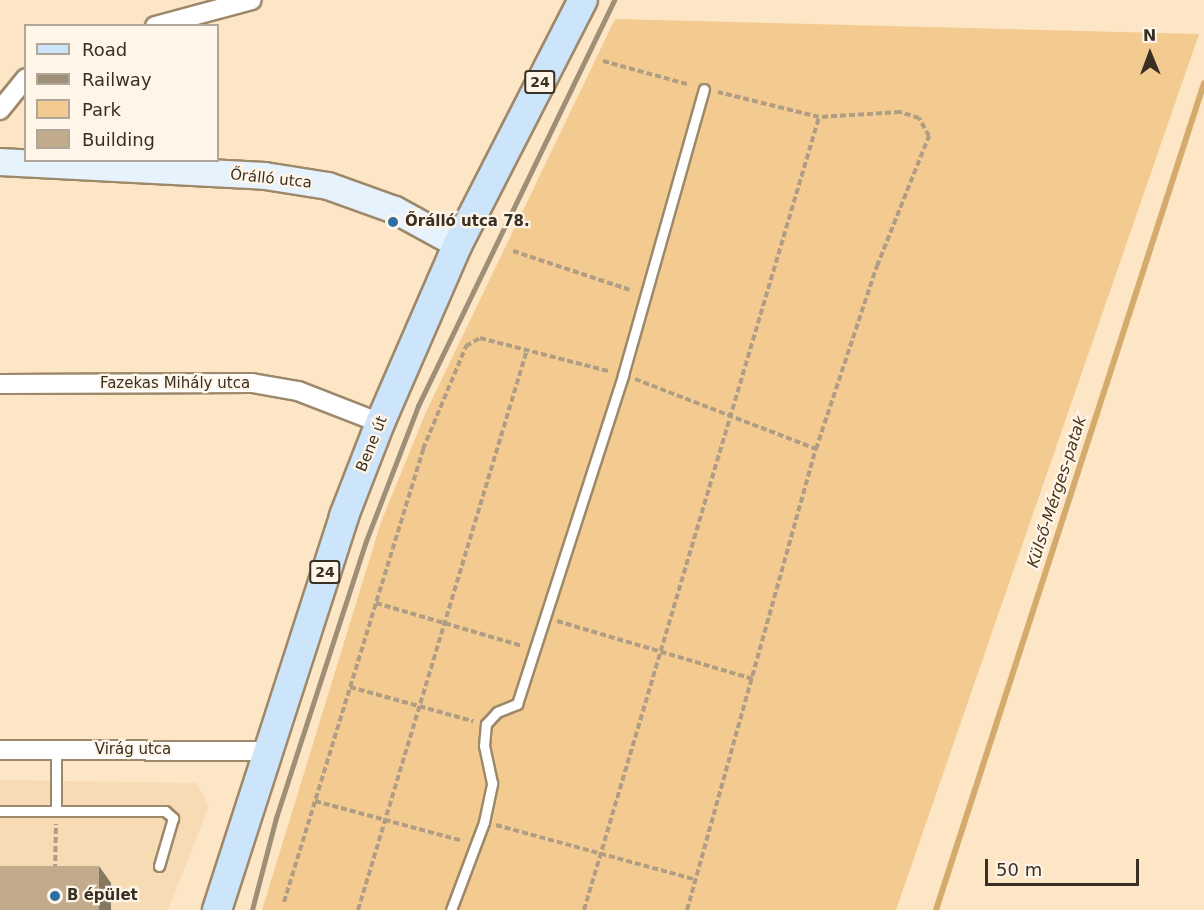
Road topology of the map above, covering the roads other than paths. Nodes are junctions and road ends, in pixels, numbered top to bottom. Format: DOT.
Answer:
graph roads {
  1 [pos="252,0"];
  2 [pos="583,0"];
  3 [pos="162,24"];
  4 [pos="24,80"];
  5 [pos="704,88"];
  6 [pos="0,110"];
  7 [pos="0,162"];
  8 [pos="452,241"];
  9 [pos="0,384"];
  10 [pos="380,423"];
  11 [pos="0,750"];
  12 [pos="56,750"];
  13 [pos="267,751"];
  14 [pos="0,811"];
  15 [pos="56,811"];
  16 [pos="159,866"];
  17 [pos="217,910"];
  18 [pos="451,910"];
  1 -- 3 [label="street"];
  2 -- 8 [label="main road, Bene út / 24"];
  4 -- 6 [label="street"];
  5 -- 18 [label="lane"];
  7 -- 8 [label="street, Őrálló utca"];
  8 -- 10 [label="main road, Bene út / 24"];
  9 -- 10 [label="street, Fazekas Mihály utca"];
  10 -- 13 [label="main road, Bene út / 24"];
  11 -- 12 [label="street, Virág utca"];
  12 -- 13 [label="street, Virág utca"];
  12 -- 15 [label="lane"];
  13 -- 17 [label="main road, Bene út / 24"];
  14 -- 15 [label="lane"];
  15 -- 16 [label="lane"];
}
